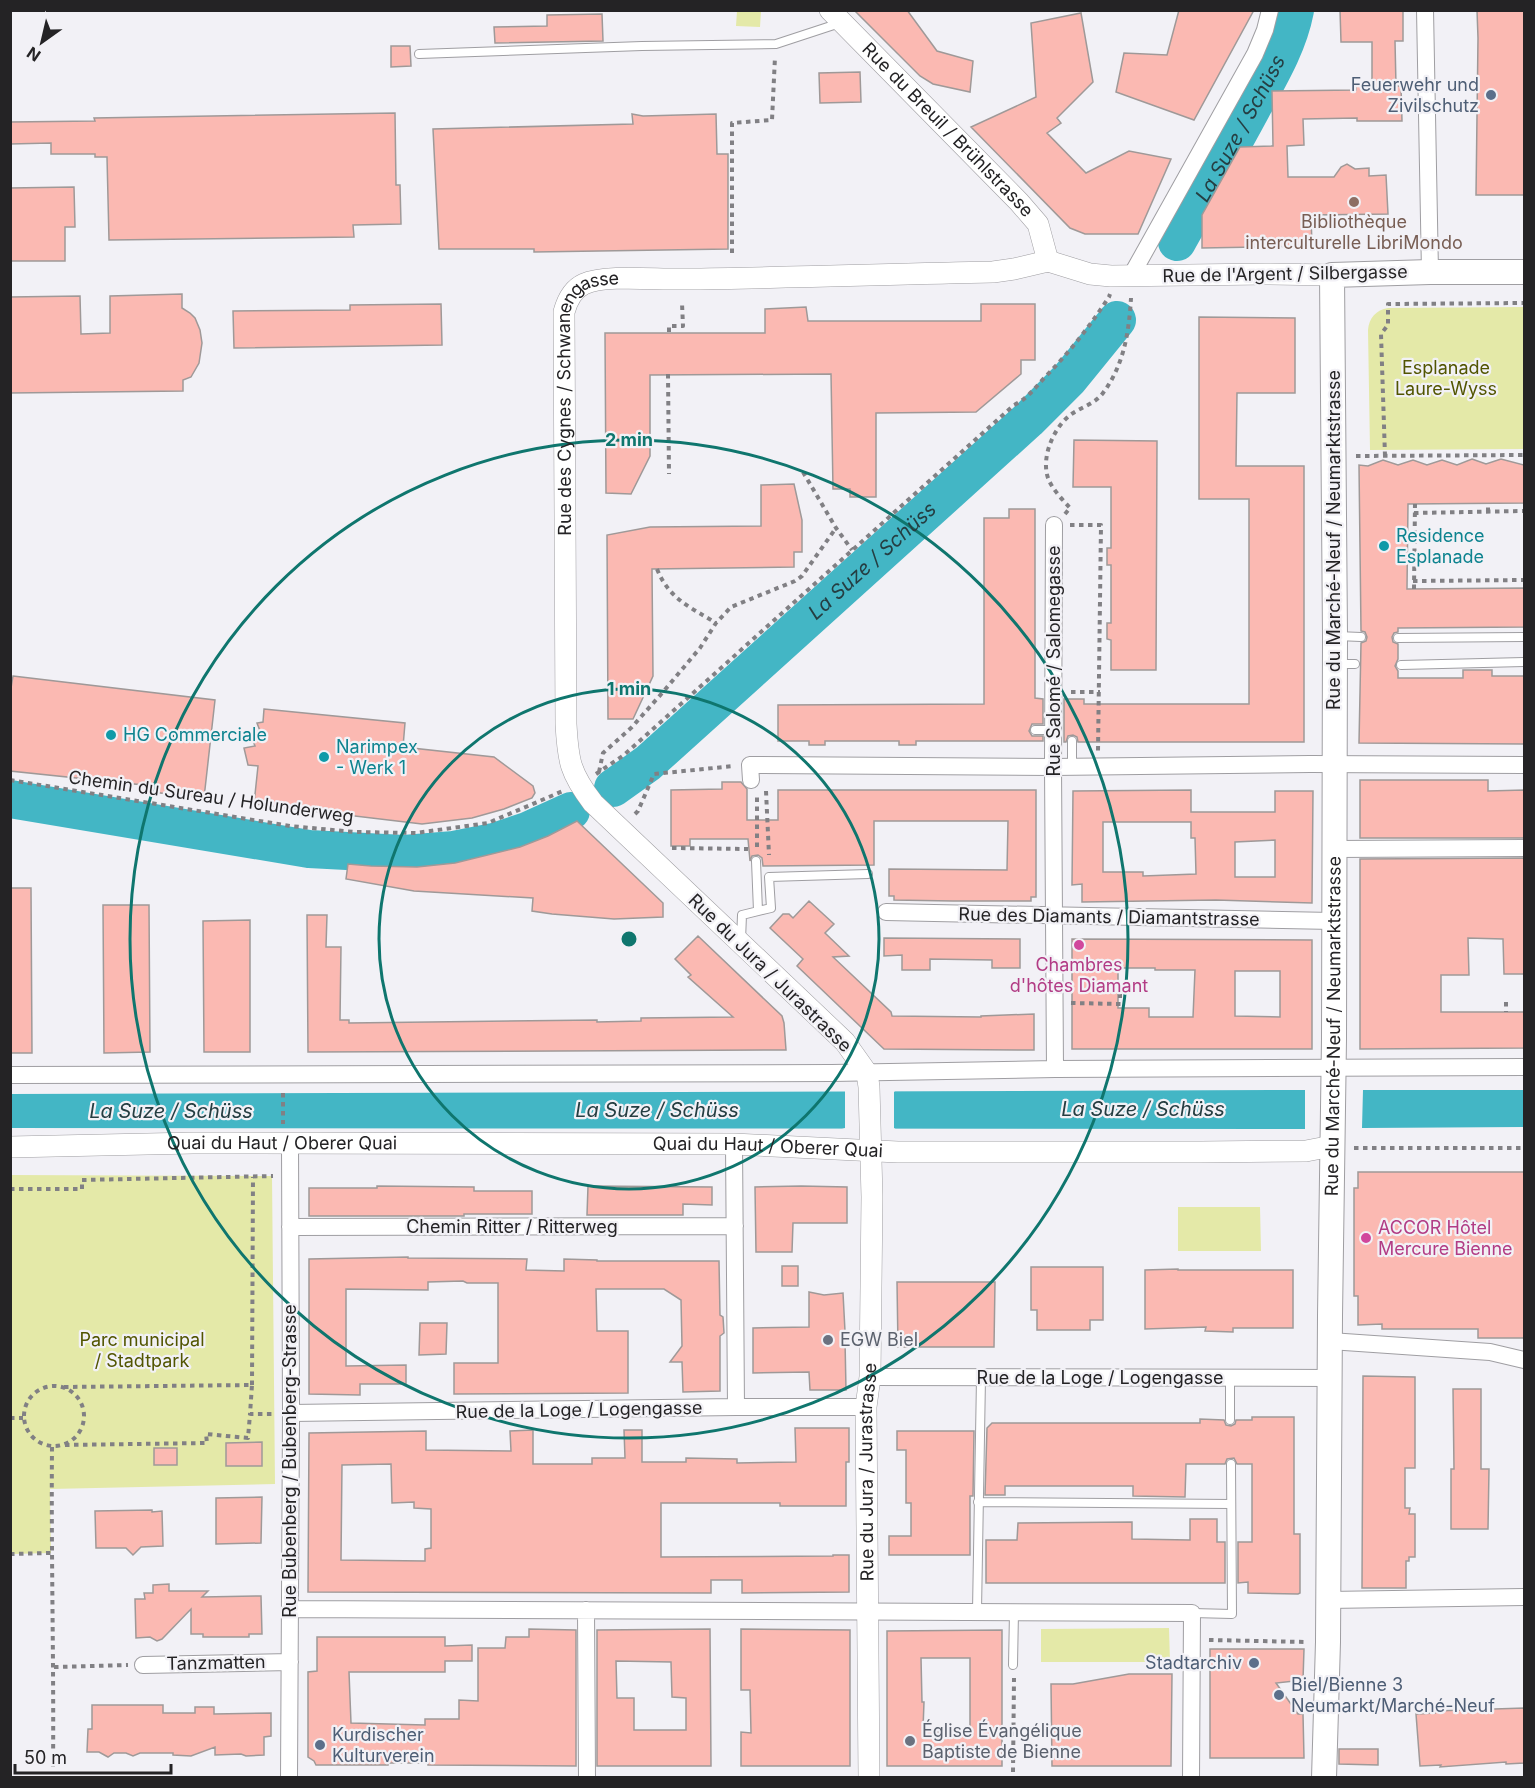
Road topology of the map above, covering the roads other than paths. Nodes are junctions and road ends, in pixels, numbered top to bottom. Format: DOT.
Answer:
graph roads {
  1 [pos="1270,10"];
  2 [pos="1425,10"];
  3 [pos="835,17"];
  4 [pos="419,54"];
  5 [pos="1048,261"];
  6 [pos="1430,272"];
  7 [pos="1524,272"];
  8 [pos="1332,275"];
  9 [pos="1131,276"];
  10 [pos="1054,525"];
  11 [pos="1335,636"];
  12 [pos="1361,637"];
  13 [pos="1524,637"];
  14 [pos="1398,638"];
  15 [pos="1524,662"];
  16 [pos="1401,664"];
  17 [pos="1035,730"];
  18 [pos="1053,730"];
  19 [pos="1072,741"];
  20 [pos="1335,764"];
  21 [pos="1524,765"];
  22 [pos="1053,767"];
  23 [pos="1072,767"];
  24 [pos="756,770"];
  25 [pos="579,784"];
  26 [pos="1524,848"];
  27 [pos="1334,849"];
  28 [pos="756,861"];
  29 [pos="868,874"];
  30 [pos="758,911"];
  31 [pos="886,912"];
  32 [pos="1053,916"];
  33 [pos="1333,921"];
  34 [pos="740,944"];
  35 [pos="1524,1067"];
  36 [pos="1055,1069"];
  37 [pos="1334,1073"];
  38 [pos="10,1075"];
  39 [pos="868,1080"];
  40 [pos="287,1138"];
  41 [pos="870,1141"];
  42 [pos="1333,1142"];
  43 [pos="734,1144"];
  44 [pos="10,1146"];
  45 [pos="735,1226"];
  46 [pos="290,1227"];
  47 [pos="1330,1341"];
  48 [pos="1524,1360"];
  49 [pos="870,1377"];
  50 [pos="981,1378"];
  51 [pos="1230,1378"];
  52 [pos="1330,1378"];
  53 [pos="736,1407"];
  54 [pos="866,1407"];
  55 [pos="286,1413"];
  56 [pos="1230,1420"];
  57 [pos="1231,1464"];
  58 [pos="978,1502"];
  59 [pos="1231,1504"];
  60 [pos="1524,1597"];
  61 [pos="1328,1600"];
  62 [pos="290,1609"];
  63 [pos="586,1610"];
  64 [pos="977,1611"];
  65 [pos="868,1612"];
  66 [pos="1014,1612"];
  67 [pos="1192,1613"];
  68 [pos="290,1662"];
  69 [pos="143,1665"];
  70 [pos="1013,1665"];
  71 [pos="289,1778"];
  72 [pos="587,1778"];
  73 [pos="869,1778"];
  74 [pos="1191,1778"];
  75 [pos="1324,1778"];
  1 -- 9 [label="street"];
  2 -- 6 [label="street"];
  3 -- 4 [label="lane"];
  3 -- 5 [label="street, Rue du Breuil / Brühlstrasse"];
  5 -- 9 [label="street, Rue de l'Argent / Silbergasse"];
  5 -- 25 [label="street, Rue des Cygnes / Schwanengasse"];
  6 -- 7 [label="main road, Rue de l'Argent / Silbergasse"];
  6 -- 8 [label="main road, Rue de l'Argent / Silbergasse"];
  8 -- 9 [label="street, Rue de l'Argent / Silbergasse"];
  8 -- 11 [label="main road, Rue du Marché-Neuf / Neumarktstrasse"];
  10 -- 18 [label="street, Rue Salomé / Salomegasse"];
  11 -- 12 [label="lane"];
  11 -- 20 [label="main road, Rue du Marché-Neuf / Neumarktstrasse"];
  13 -- 14 [label="lane"];
  15 -- 16 [label="lane"];
  17 -- 18 [label="lane"];
  18 -- 22 [label="street, Rue Salomé / Salomegasse"];
  19 -- 23 [label="lane"];
  20 -- 21 [label="street"];
  20 -- 23 [label="street"];
  20 -- 27 [label="main road, Rue du Marché-Neuf / Neumarktstrasse"];
  22 -- 23 [label="street"];
  22 -- 24 [label="street"];
  22 -- 32 [label="street, Rue Salomé / Salomegasse"];
  25 -- 34 [label="street, Rue du Jura / Jurastrasse"];
  26 -- 27 [label="street"];
  27 -- 33 [label="main road, Rue du Marché-Neuf / Neumarktstrasse"];
  28 -- 30 [label="lane"];
  29 -- 30 [label="lane"];
  30 -- 34 [label="lane"];
  31 -- 32 [label="street, Rue des Diamants / Diamantstrasse"];
  32 -- 33 [label="street, Rue des Diamants / Diamantstrasse"];
  32 -- 36 [label="street, Rue Salomé / Salomegasse"];
  33 -- 37 [label="main road, Rue du Marché-Neuf / Neumarktstrasse"];
  34 -- 39 [label="street, Rue du Jura / Jurastrasse"];
  35 -- 37 [label="street"];
  36 -- 37 [label="street"];
  36 -- 39 [label="street"];
  37 -- 42 [label="main road, Rue du Marché-Neuf / Neumarktstrasse"];
  38 -- 39 [label="street"];
  39 -- 41 [label="street, Rue du Jura / Jurastrasse"];
  40 -- 43 [label="street, Quai du Haut / Oberer Quai"];
  40 -- 44 [label="street, Quai du Haut / Oberer Quai"];
  40 -- 46 [label="street, Rue Bubenberg / Bubenberg-Strasse"];
  41 -- 42 [label="street, Quai du Haut / Oberer Quai"];
  41 -- 43 [label="street, Quai du Haut / Oberer Quai"];
  41 -- 49 [label="street, Rue du Jura / Jurastrasse"];
  42 -- 47 [label="main road, Rue du Marché-Neuf / Neumarktstrasse"];
  43 -- 45 [label="street"];
  45 -- 46 [label="street, Chemin Ritter / Ritterweg"];
  45 -- 53 [label="street"];
  46 -- 55 [label="street, Rue Bubenberg / Bubenberg-Strasse"];
  47 -- 48 [label="street"];
  47 -- 52 [label="main road, Rue du Marché-Neuf / Neumarktstrasse"];
  49 -- 50 [label="street, Rue de la Loge / Logengasse"];
  49 -- 54 [label="street, Rue du Jura / Jurastrasse"];
  50 -- 51 [label="street, Rue de la Loge / Logengasse"];
  50 -- 58 [label="lane"];
  51 -- 52 [label="street, Rue de la Loge / Logengasse"];
  51 -- 56 [label="lane"];
  52 -- 61 [label="main road, Rue du Marché-Neuf / Neumarktstrasse"];
  53 -- 54 [label="street, Rue de la Loge / Logengasse"];
  53 -- 55 [label="street, Rue de la Loge / Logengasse"];
  54 -- 65 [label="street, Rue du Jura / Jurastrasse"];
  55 -- 62 [label="street, Rue Bubenberg / Bubenberg-Strasse"];
  57 -- 59 [label="lane"];
  58 -- 59 [label="lane"];
  58 -- 64 [label="lane"];
  59 -- 67 [label="lane"];
  60 -- 61 [label="street"];
  61 -- 75 [label="main road, Rue du Marché-Neuf / Neumarktstrasse"];
  62 -- 63 [label="street"];
  62 -- 68 [label="street, Rue Bubenberg / Bubenberg-Strasse"];
  63 -- 65 [label="street"];
  63 -- 72 [label="street"];
  64 -- 65 [label="street"];
  64 -- 66 [label="street"];
  65 -- 73 [label="street, Rue du Jura / Jurastrasse"];
  66 -- 67 [label="street"];
  66 -- 70 [label="lane"];
  67 -- 74 [label="street"];
  68 -- 69 [label="street, Tanzmatten"];
  68 -- 71 [label="street, Rue Bubenberg / Bubenberg-Strasse"];
}
